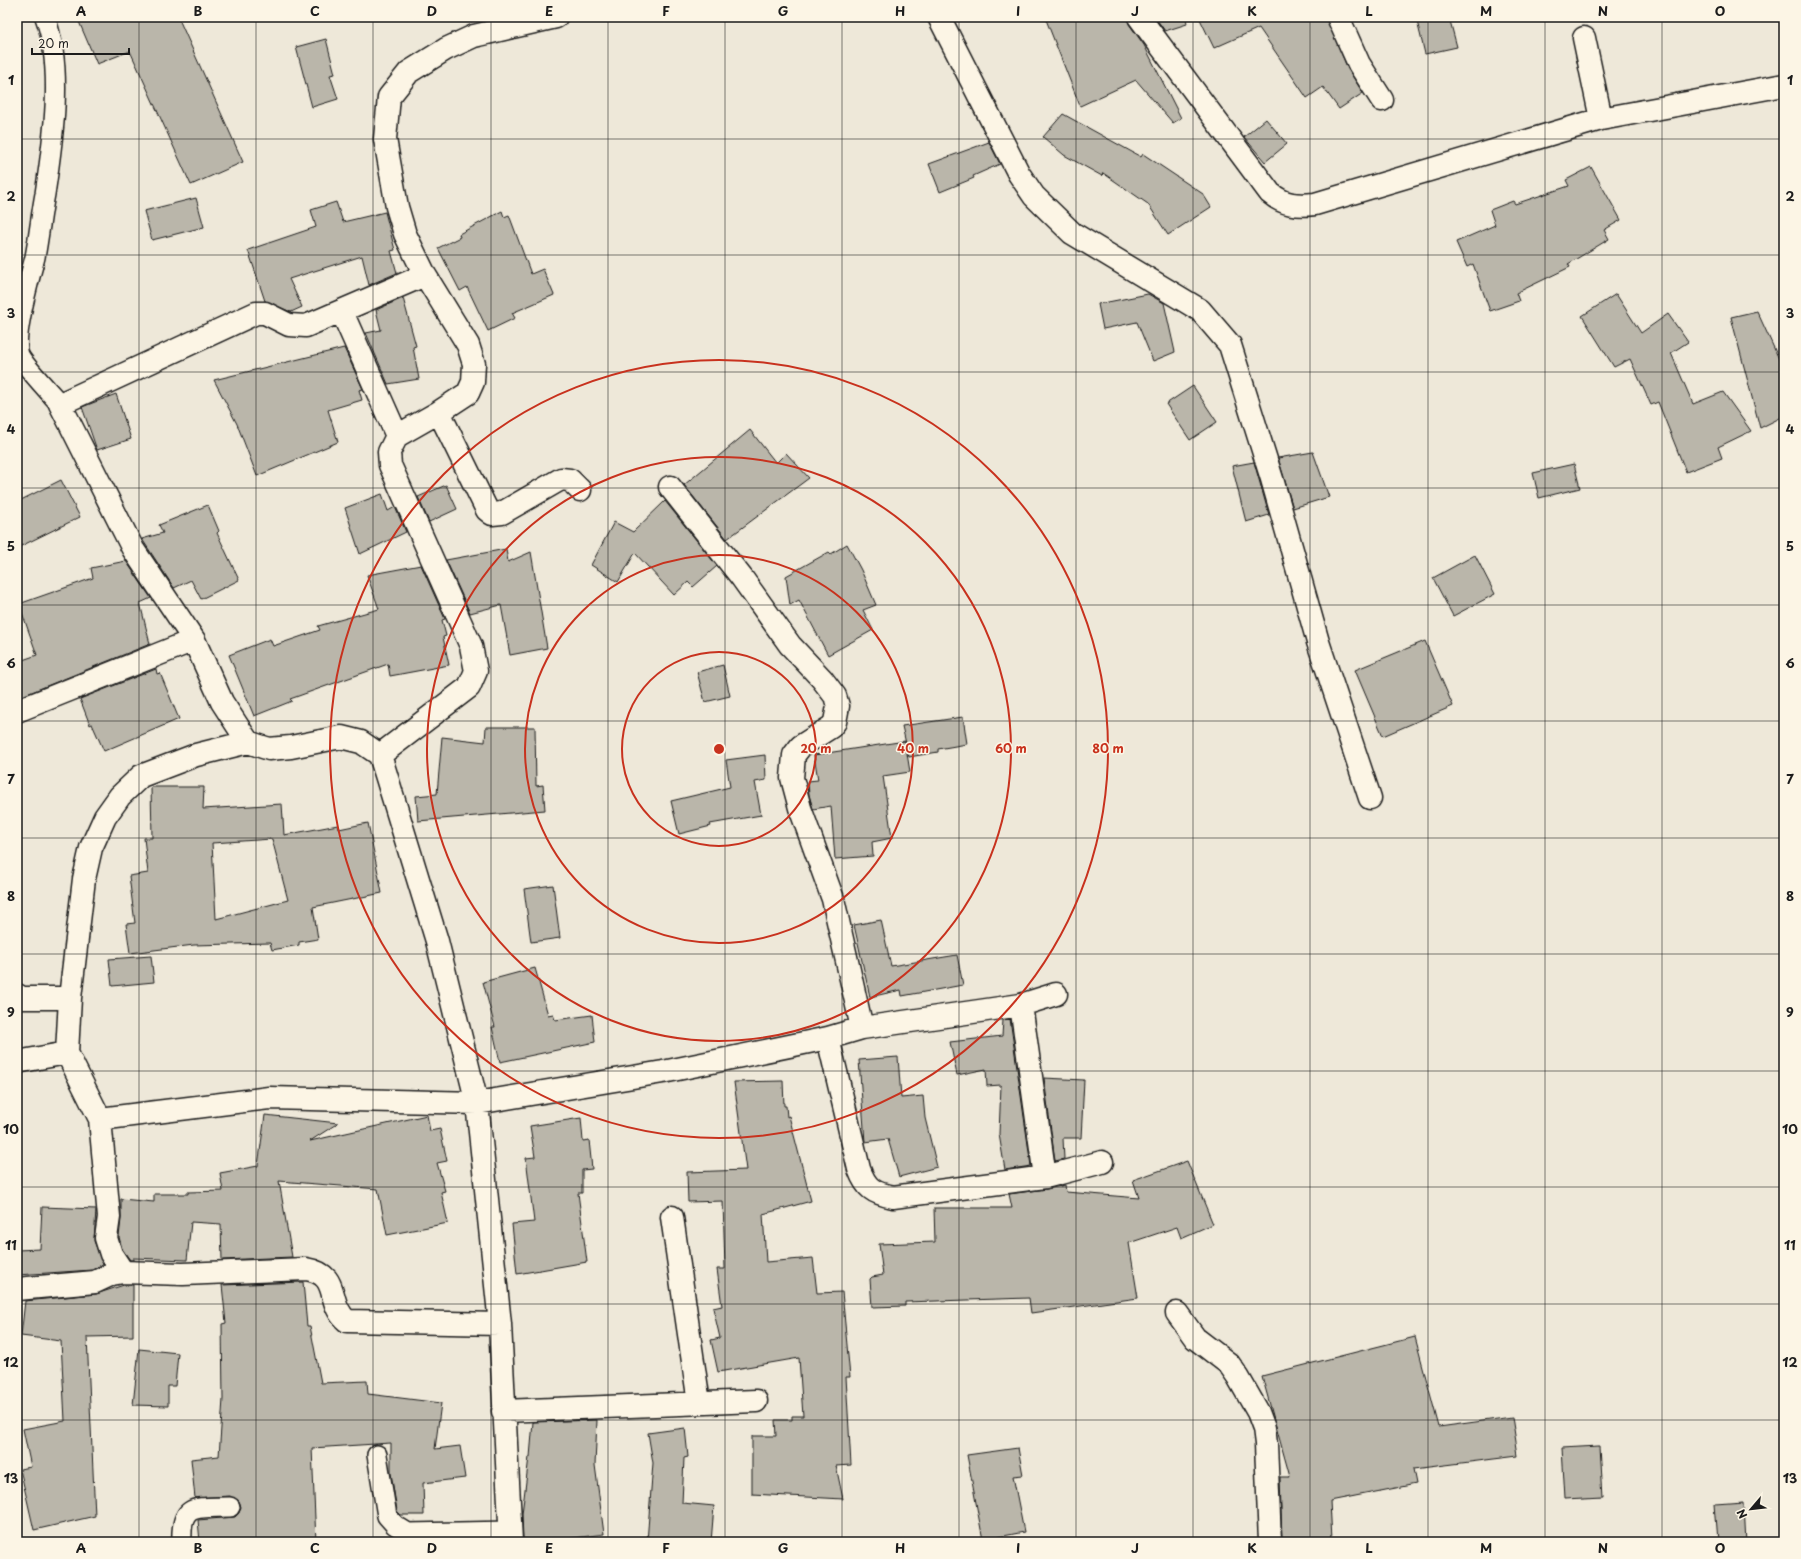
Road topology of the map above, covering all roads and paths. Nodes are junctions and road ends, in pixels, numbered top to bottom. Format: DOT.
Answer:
graph roads {
  1 [pos="45,17"];
  2 [pos="556,17"];
  3 [pos="939,17"];
  4 [pos="1139,17"];
  5 [pos="1338,17"];
  6 [pos="1584,38"];
  7 [pos="1784,86"];
  8 [pos="1382,100"];
  9 [pos="1601,119"];
  10 [pos="425,275"];
  11 [pos="342,312"];
  12 [pos="60,404"];
  13 [pos="439,412"];
  14 [pos="397,436"];
  15 [pos="670,487"];
  16 [pos="580,490"];
  17 [pos="194,640"];
  18 [pos="17,711"];
  19 [pos="248,742"];
  20 [pos="380,755"];
  21 [pos="1370,798"];
  22 [pos="1056,994"];
  23 [pos="17,995"];
  24 [pos="70,998"];
  25 [pos="1021,1005"];
  26 [pos="862,1028"];
  27 [pos="828,1038"];
  28 [pos="67,1052"];
  29 [pos="17,1062"];
  30 [pos="477,1103"];
  31 [pos="100,1119"];
  32 [pos="1102,1162"];
  33 [pos="1045,1177"];
  34 [pos="672,1217"];
  35 [pos="123,1272"];
  36 [pos="17,1289"];
  37 [pos="1177,1313"];
  38 [pos="500,1324"];
  39 [pos="756,1401"];
  40 [pos="699,1403"];
  41 [pos="503,1411"];
  42 [pos="377,1455"];
  43 [pos="230,1507"];
  44 [pos="510,1536"];
  45 [pos="182,1542"];
  46 [pos="1270,1542"];
  1 -- 12 [label="lane"];
  2 -- 10 [label="street"];
  3 -- 21 [label="street"];
  4 -- 9 [label="street"];
  5 -- 8 [label="street"];
  6 -- 9 [label="street"];
  7 -- 9 [label="street"];
  10 -- 11 [label="street"];
  10 -- 13 [label="street"];
  11 -- 12 [label="street"];
  11 -- 14 [label="street"];
  12 -- 17 [label="street"];
  13 -- 14 [label="street"];
  13 -- 16 [label="street"];
  14 -- 20 [label="street"];
  15 -- 26 [label="street"];
  17 -- 18 [label="street"];
  17 -- 19 [label="street"];
  19 -- 20 [label="street"];
  19 -- 24 [label="street"];
  20 -- 30 [label="street"];
  22 -- 25 [label="street"];
  23 -- 24 [label="street"];
  24 -- 28 [label="street"];
  25 -- 26 [label="street"];
  25 -- 33 [label="street"];
  26 -- 27 [label="street"];
  27 -- 30 [label="street"];
  27 -- 33 [label="street"];
  28 -- 29 [label="street"];
  28 -- 31 [label="street"];
  30 -- 31 [label="street"];
  30 -- 38 [label="street"];
  31 -- 35 [label="street"];
  32 -- 33 [label="street"];
  34 -- 40 [label="street"];
  35 -- 36 [label="street"];
  35 -- 38 [label="street"];
  37 -- 46 [label="street"];
  38 -- 41 [label="street"];
  39 -- 40 [label="street"];
  40 -- 41 [label="street"];
  41 -- 44 [label="street"];
  42 -- 44 [label="lane"];
  43 -- 45 [label="lane"];
}
